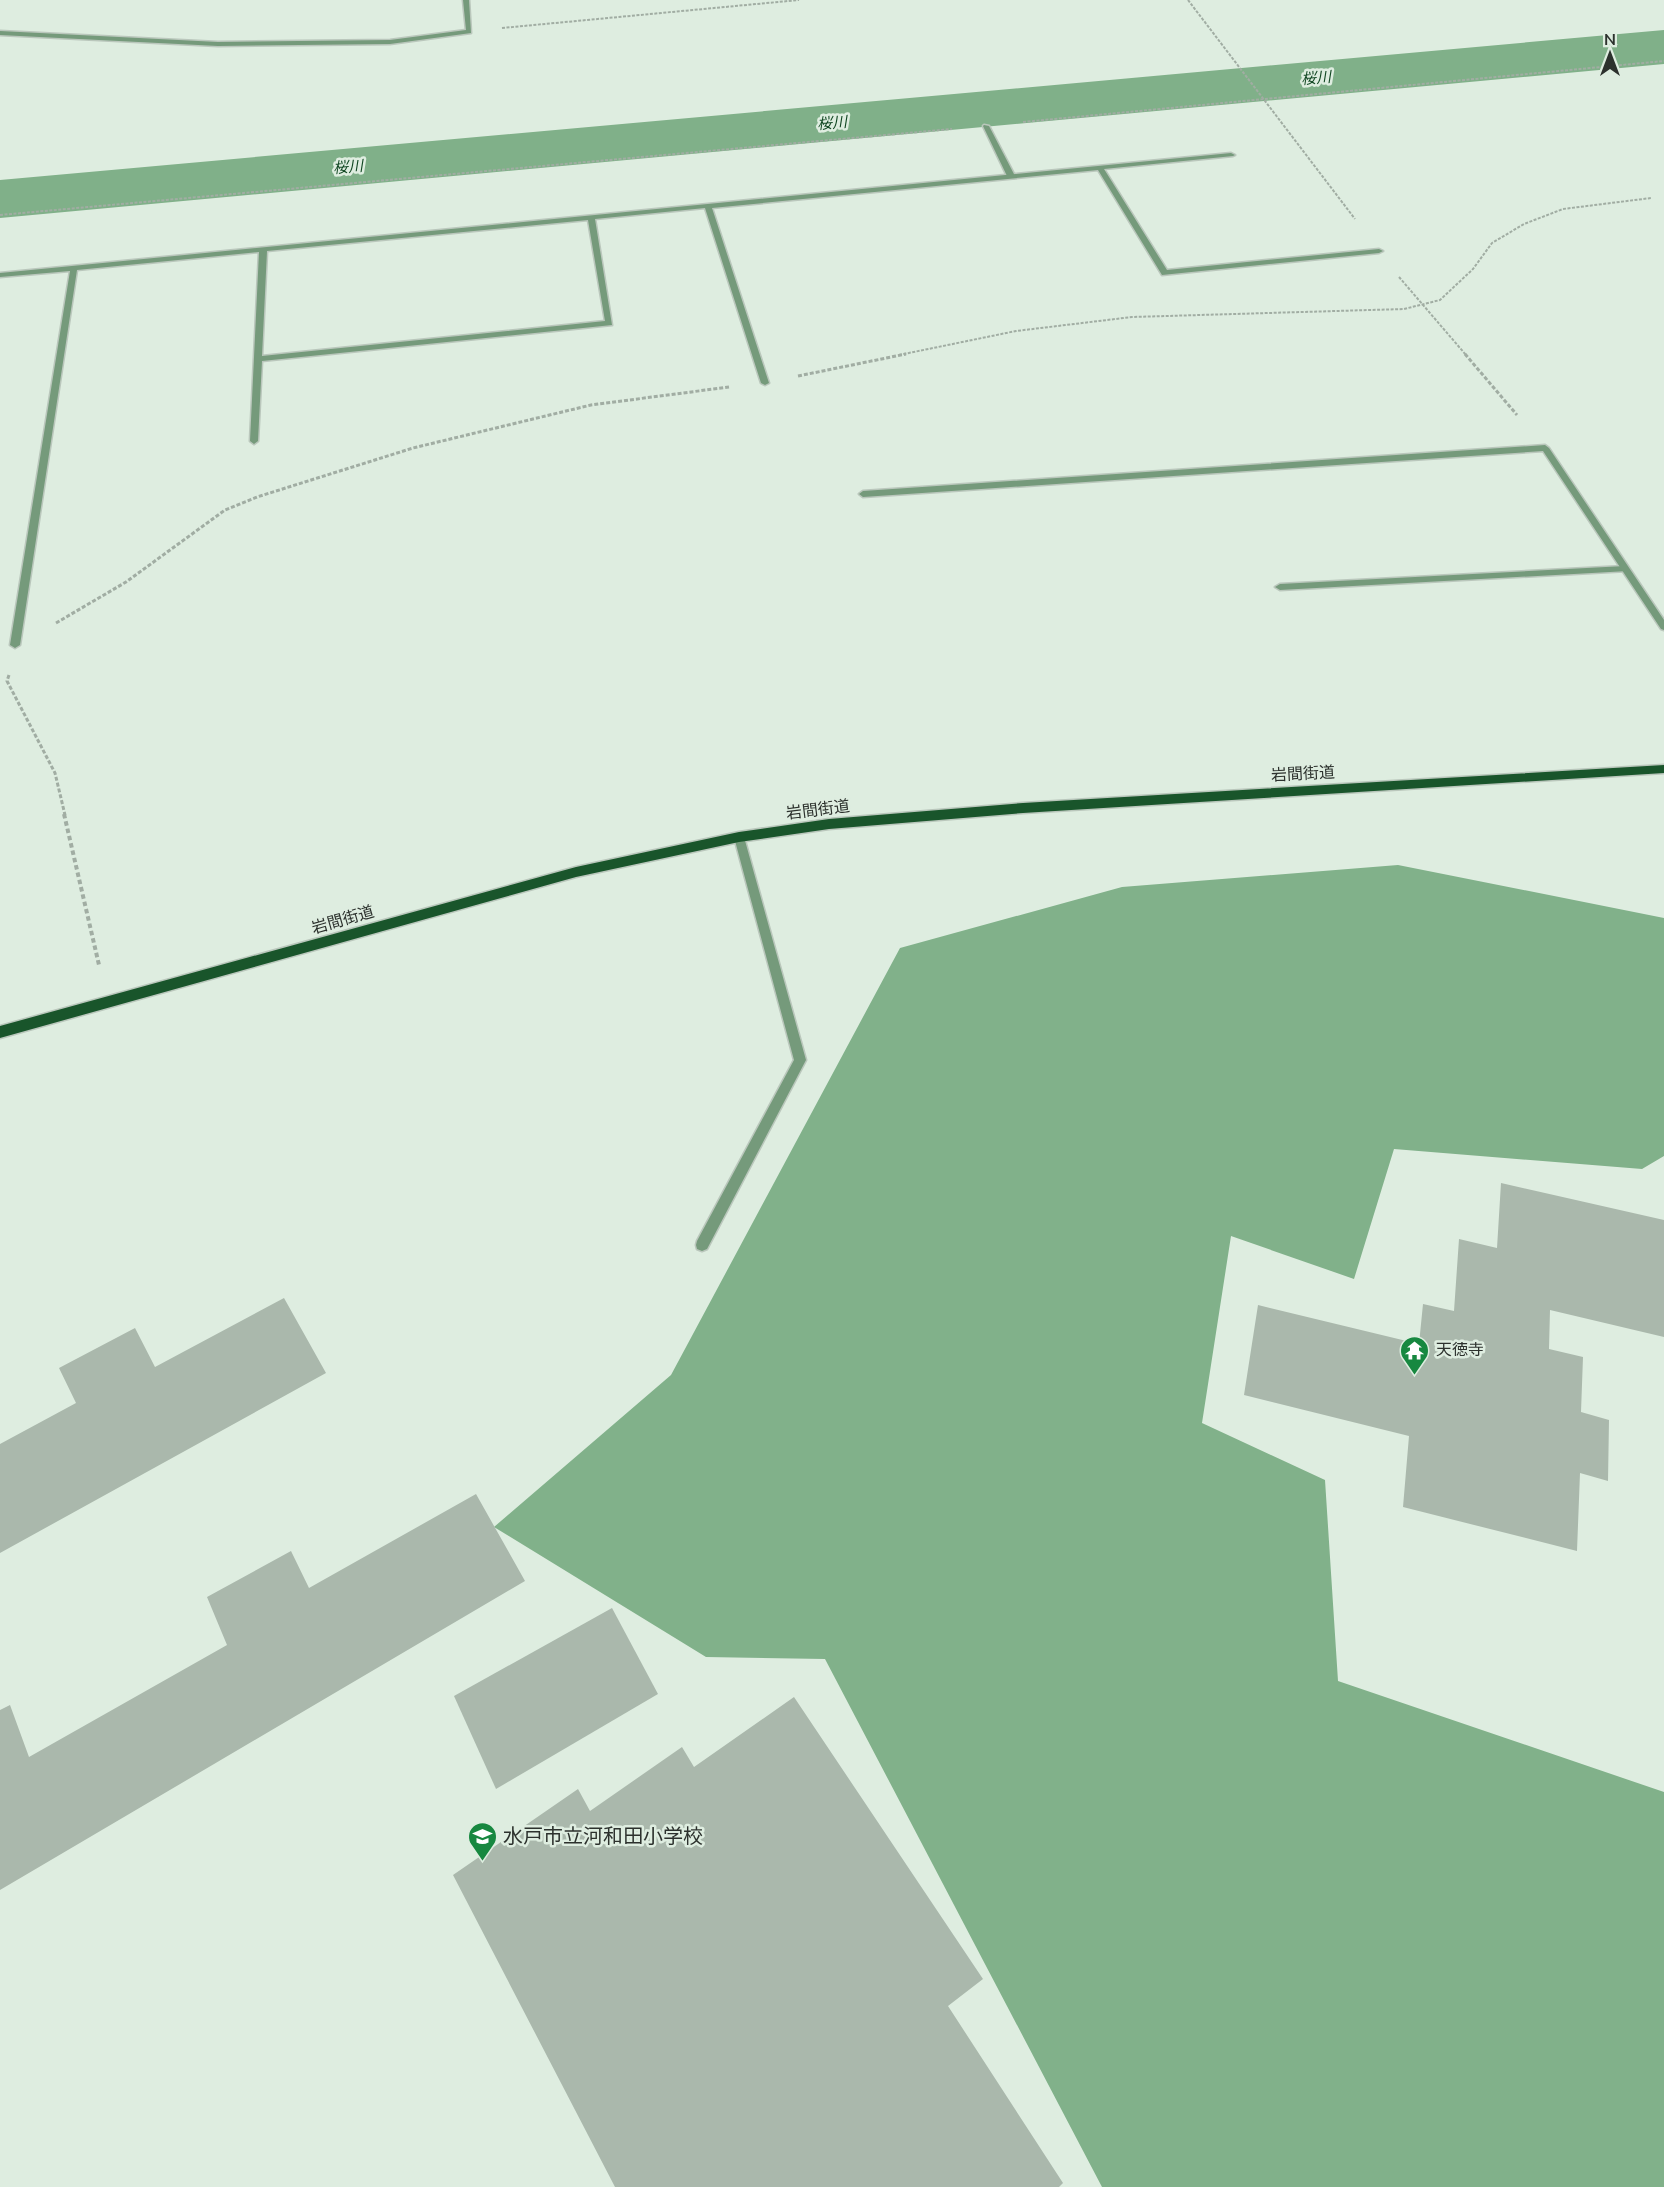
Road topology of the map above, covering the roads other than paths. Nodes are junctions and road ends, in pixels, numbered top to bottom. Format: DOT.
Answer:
graph roads {
  1 [pos="466,0"];
  2 [pos="0,33"];
  3 [pos="986,126"];
  4 [pos="1231,155"];
  5 [pos="1100,168"];
  6 [pos="1011,176"];
  7 [pos="708,206"];
  8 [pos="591,217"];
  9 [pos="263,249"];
  10 [pos="1379,251"];
  11 [pos="74,267"];
  12 [pos="0,275"];
  13 [pos="258,359"];
  14 [pos="765,383"];
  15 [pos="254,441"];
  16 [pos="863,494"];
  17 [pos="1625,569"];
  18 [pos="1280,587"];
  19 [pos="1664,627"];
  20 [pos="15,645"];
  21 [pos="1664,770"];
  22 [pos="739,837"];
  23 [pos="0,1032"];
  24 [pos="702,1245"];
  1 -- 2 [label="street"];
  3 -- 6 [label="street"];
  4 -- 5 [label="street"];
  5 -- 6 [label="street"];
  5 -- 10 [label="street"];
  6 -- 7 [label="street"];
  7 -- 8 [label="street"];
  7 -- 14 [label="street"];
  8 -- 9 [label="street"];
  8 -- 13 [label="street"];
  9 -- 11 [label="street"];
  9 -- 13 [label="street"];
  11 -- 12 [label="street"];
  11 -- 20 [label="street"];
  13 -- 15 [label="street"];
  16 -- 17 [label="street"];
  17 -- 18 [label="street"];
  17 -- 19 [label="street"];
  21 -- 22 [label="main road, 岩間街道"];
  22 -- 23 [label="main road, 岩間街道"];
  22 -- 24 [label="street"];
}
